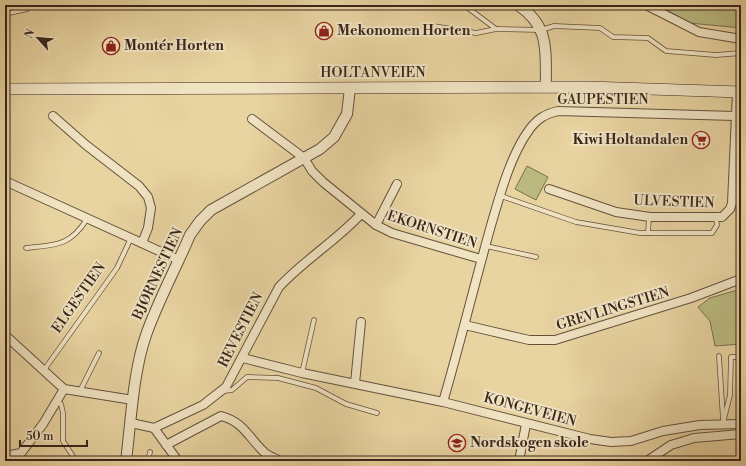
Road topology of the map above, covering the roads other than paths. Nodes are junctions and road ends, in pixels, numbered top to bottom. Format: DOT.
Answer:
graph roads {
  1 [pos="464,5"];
  2 [pos="518,5"];
  3 [pos="646,5"];
  4 [pos="27,8"];
  5 [pos="5,14"];
  6 [pos="427,25"];
  7 [pos="496,29"];
  8 [pos="541,30"];
  9 [pos="741,39"];
  10 [pos="741,53"];
  11 [pos="546,87"];
  12 [pos="350,88"];
  13 [pos="5,89"];
  14 [pos="739,92"];
  15 [pos="53,116"];
  16 [pos="735,116"];
  17 [pos="252,119"];
  18 [pos="738,152"];
  19 [pos="304,158"];
  20 [pos="5,181"];
  21 [pos="397,184"];
  22 [pos="549,189"];
  23 [pos="501,196"];
  24 [pos="361,214"];
  25 [pos="650,217"];
  26 [pos="716,218"];
  27 [pos="87,219"];
  28 [pos="376,225"];
  29 [pos="648,233"];
  30 [pos="131,238"];
  31 [pos="142,243"];
  32 [pos="486,246"];
  33 [pos="26,248"];
  34 [pos="536,257"];
  35 [pos="481,259"];
  36 [pos="179,260"];
  37 [pos="741,279"];
  38 [pos="314,320"];
  39 [pos="361,322"];
  40 [pos="465,325"];
  41 [pos="5,335"];
  42 [pos="99,354"];
  43 [pos="719,356"];
  44 [pos="741,357"];
  45 [pos="243,358"];
  46 [pos="44,370"];
  47 [pos="302,373"];
  48 [pos="355,383"];
  49 [pos="64,389"];
  50 [pos="80,392"];
  51 [pos="219,392"];
  52 [pos="133,400"];
  53 [pos="56,401"];
  54 [pos="443,402"];
  55 [pos="377,413"];
  56 [pos="131,423"];
  57 [pos="723,423"];
  58 [pos="526,424"];
  59 [pos="741,424"];
  60 [pos="154,428"];
  61 [pos="741,434"];
  62 [pos="166,445"];
  63 [pos="150,452"];
  64 [pos="5,456"];
  65 [pos="76,461"];
  66 [pos="126,461"];
  67 [pos="148,461"];
  68 [pos="178,461"];
  69 [pos="280,461"];
  70 [pos="519,461"];
  71 [pos="647,461"];
  1 -- 7 [label="lane"];
  2 -- 8 [label="street"];
  3 -- 9 [label="street"];
  4 -- 5 [label="lane"];
  6 -- 7 [label="lane"];
  7 -- 8 [label="lane"];
  8 -- 10 [label="lane"];
  8 -- 11 [label="street"];
  11 -- 12 [label="main road, HOLTANVEIEN"];
  11 -- 14 [label="main road, HOLTANVEIEN"];
  12 -- 13 [label="main road, HOLTANVEIEN"];
  12 -- 19 [label="street, BJØRNESTIEN"];
  14 -- 16 [label="street, ULVESTIEN"];
  15 -- 31 [label="street, BJØRNESTIEN"];
  16 -- 18 [label="street, ULVESTIEN"];
  16 -- 23 [label="street, GAUPESTIEN"];
  17 -- 19 [label="street"];
  18 -- 26 [label="street, ULVESTIEN"];
  19 -- 24 [label="street, EKORNSTIEN"];
  19 -- 36 [label="street, BJØRNESTIEN"];
  20 -- 27 [label="street"];
  21 -- 28 [label="street, EKORNSTIEN"];
  22 -- 25 [label="street, ULVESTIEN"];
  23 -- 29 [label="lane"];
  23 -- 32 [label="street, GAUPESTIEN"];
  24 -- 28 [label="street, EKORNSTIEN"];
  24 -- 45 [label="street, REVESTIEN"];
  25 -- 26 [label="street, ULVESTIEN"];
  25 -- 29 [label="lane"];
  26 -- 29 [label="lane"];
  27 -- 30 [label="street"];
  27 -- 33 [label="lane"];
  28 -- 35 [label="street, EKORNSTIEN"];
  30 -- 31 [label="street"];
  30 -- 46 [label="lane, ELGESTIEN"];
  31 -- 36 [label="street"];
  32 -- 34 [label="lane"];
  32 -- 35 [label="street, GAUPESTIEN"];
  35 -- 40 [label="street, GAUPESTIEN"];
  36 -- 52 [label="street, BJØRNESTIEN"];
  37 -- 40 [label="street, GREVLINGSTIEN"];
  38 -- 47 [label="lane"];
  39 -- 48 [label="street"];
  40 -- 54 [label="street, GAUPESTIEN"];
  41 -- 46 [label="street"];
  42 -- 50 [label="lane"];
  43 -- 57 [label="lane"];
  44 -- 57 [label="lane"];
  45 -- 47 [label="street, KONGEVEIEN"];
  45 -- 51 [label="street, REVESTIEN"];
  46 -- 49 [label="street"];
  47 -- 48 [label="street, KONGEVEIEN"];
  48 -- 54 [label="street, KONGEVEIEN"];
  49 -- 50 [label="street"];
  49 -- 53 [label="street"];
  50 -- 52 [label="street"];
  51 -- 55 [label="lane"];
  51 -- 60 [label="street, REVESTIEN"];
  52 -- 56 [label="street, BJØRNESTIEN"];
  53 -- 64 [label="street"];
  53 -- 65 [label="lane"];
  54 -- 58 [label="street, KONGEVEIEN"];
  56 -- 60 [label="street"];
  56 -- 66 [label="street, BJØRNESTIEN"];
  57 -- 58 [label="street, KONGEVEIEN"];
  57 -- 59 [label="street, KONGEVEIEN"];
  58 -- 70 [label="street"];
  60 -- 62 [label="street"];
  61 -- 71 [label="street"];
  62 -- 68 [label="street"];
  62 -- 69 [label="street"];
  63 -- 67 [label="lane"];
}
